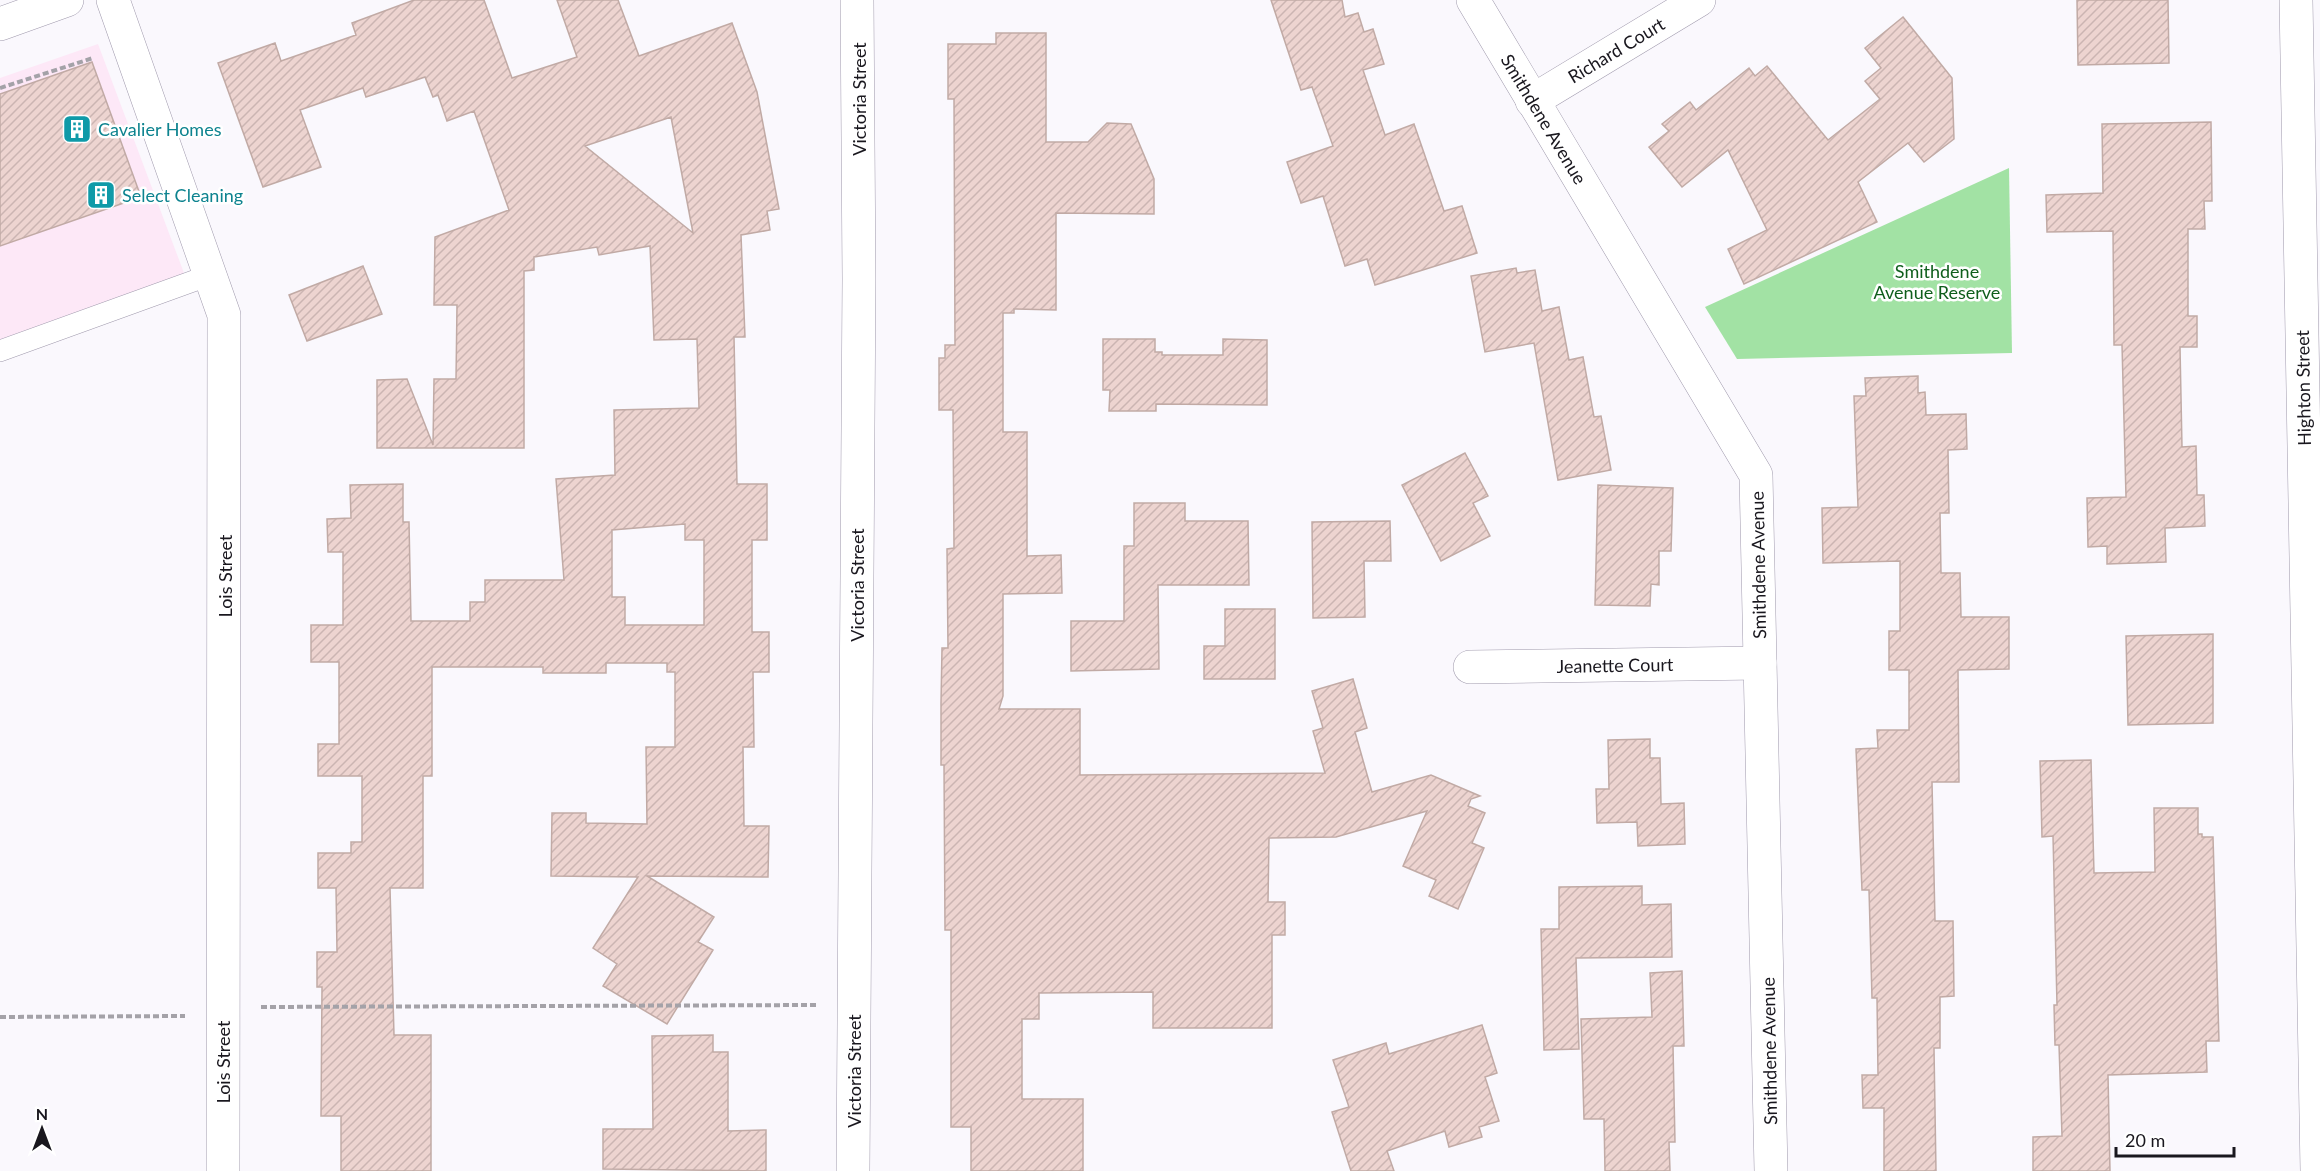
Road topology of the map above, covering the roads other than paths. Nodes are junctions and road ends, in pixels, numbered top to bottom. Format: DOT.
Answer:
graph roads {
  1 [pos="67,0"];
  2 [pos="113,0"];
  3 [pos="857,0"];
  4 [pos="1473,0"];
  5 [pos="1699,0"];
  6 [pos="2296,0"];
  7 [pos="0,24"];
  8 [pos="1532,100"];
  9 [pos="210,275"];
  10 [pos="0,351"];
  11 [pos="1760,663"];
  12 [pos="1470,667"];
  13 [pos="223,1171"];
  14 [pos="854,1171"];
  15 [pos="1771,1171"];
  16 [pos="2317,1171"];
  1 -- 7 [label="street"];
  2 -- 9 [label="street, Lois Street"];
  3 -- 14 [label="street, Victoria Street"];
  4 -- 8 [label="street, Smithdene Avenue"];
  5 -- 8 [label="street, Richard Court"];
  6 -- 16 [label="street, Highton Street"];
  8 -- 11 [label="street, Smithdene Avenue"];
  9 -- 10 [label="lane"];
  9 -- 13 [label="street, Lois Street"];
  11 -- 12 [label="street, Jeanette Court"];
  11 -- 15 [label="street, Smithdene Avenue"];
}
